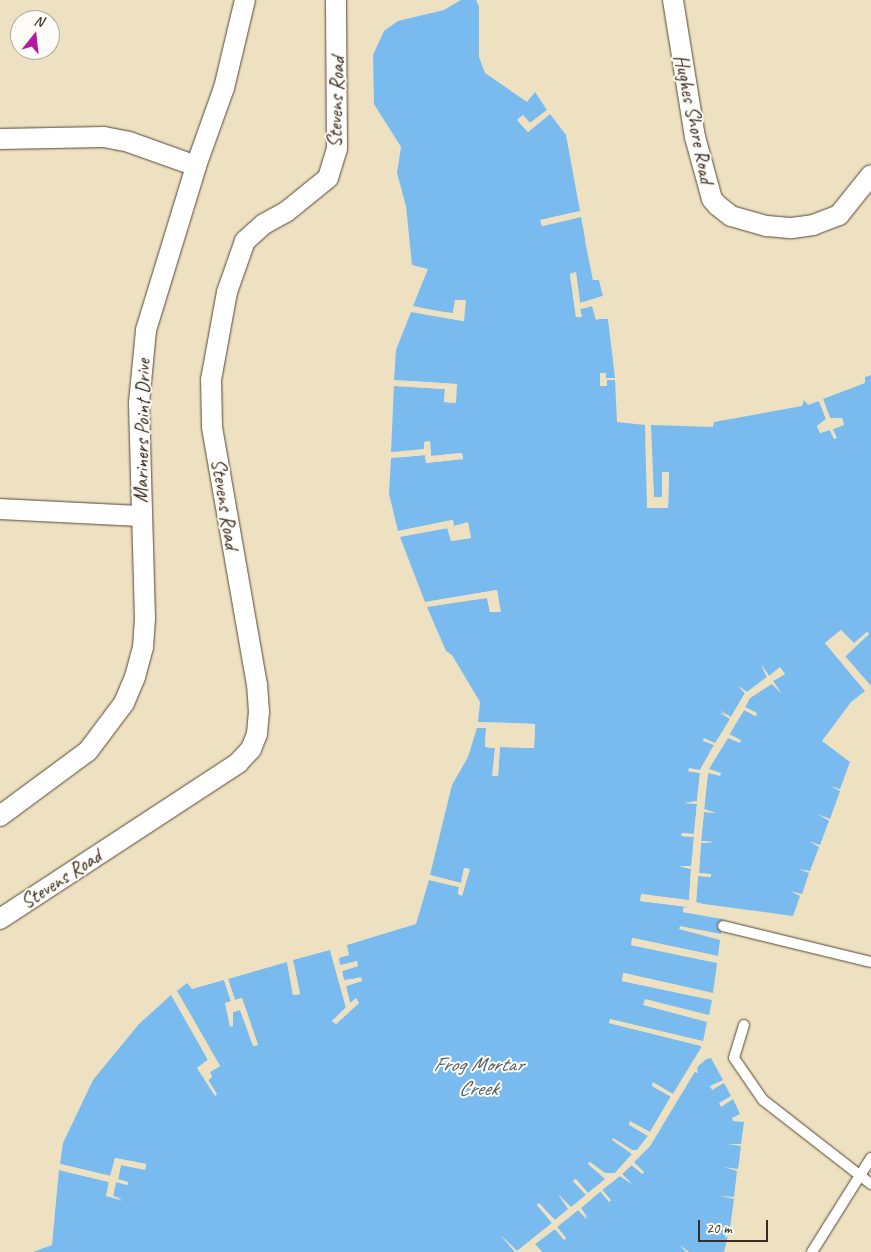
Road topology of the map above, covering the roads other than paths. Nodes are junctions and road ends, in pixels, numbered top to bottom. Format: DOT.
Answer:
graph roads {
  1 [pos="245,0"];
  2 [pos="336,0"];
  3 [pos="673,0"];
  4 [pos="0,139"];
  5 [pos="196,166"];
  6 [pos="871,175"];
  7 [pos="0,508"];
  8 [pos="140,516"];
  9 [pos="0,816"];
  10 [pos="0,918"];
  11 [pos="722,926"];
  12 [pos="871,962"];
  13 [pos="744,1024"];
  14 [pos="871,1158"];
  15 [pos="863,1174"];
  16 [pos="871,1184"];
  17 [pos="812,1252"];
  1 -- 5 [label="street, Mariners Point Drive"];
  2 -- 10 [label="street, Stevens Road"];
  3 -- 6 [label="street, Hughes Shore Road"];
  4 -- 5 [label="street"];
  5 -- 8 [label="street, Mariners Point Drive"];
  7 -- 8 [label="street"];
  8 -- 9 [label="street, Mariners Point Drive"];
  11 -- 12 [label="lane"];
  13 -- 15 [label="lane"];
  14 -- 15 [label="lane"];
  15 -- 16 [label="lane"];
  15 -- 17 [label="lane"];
}
